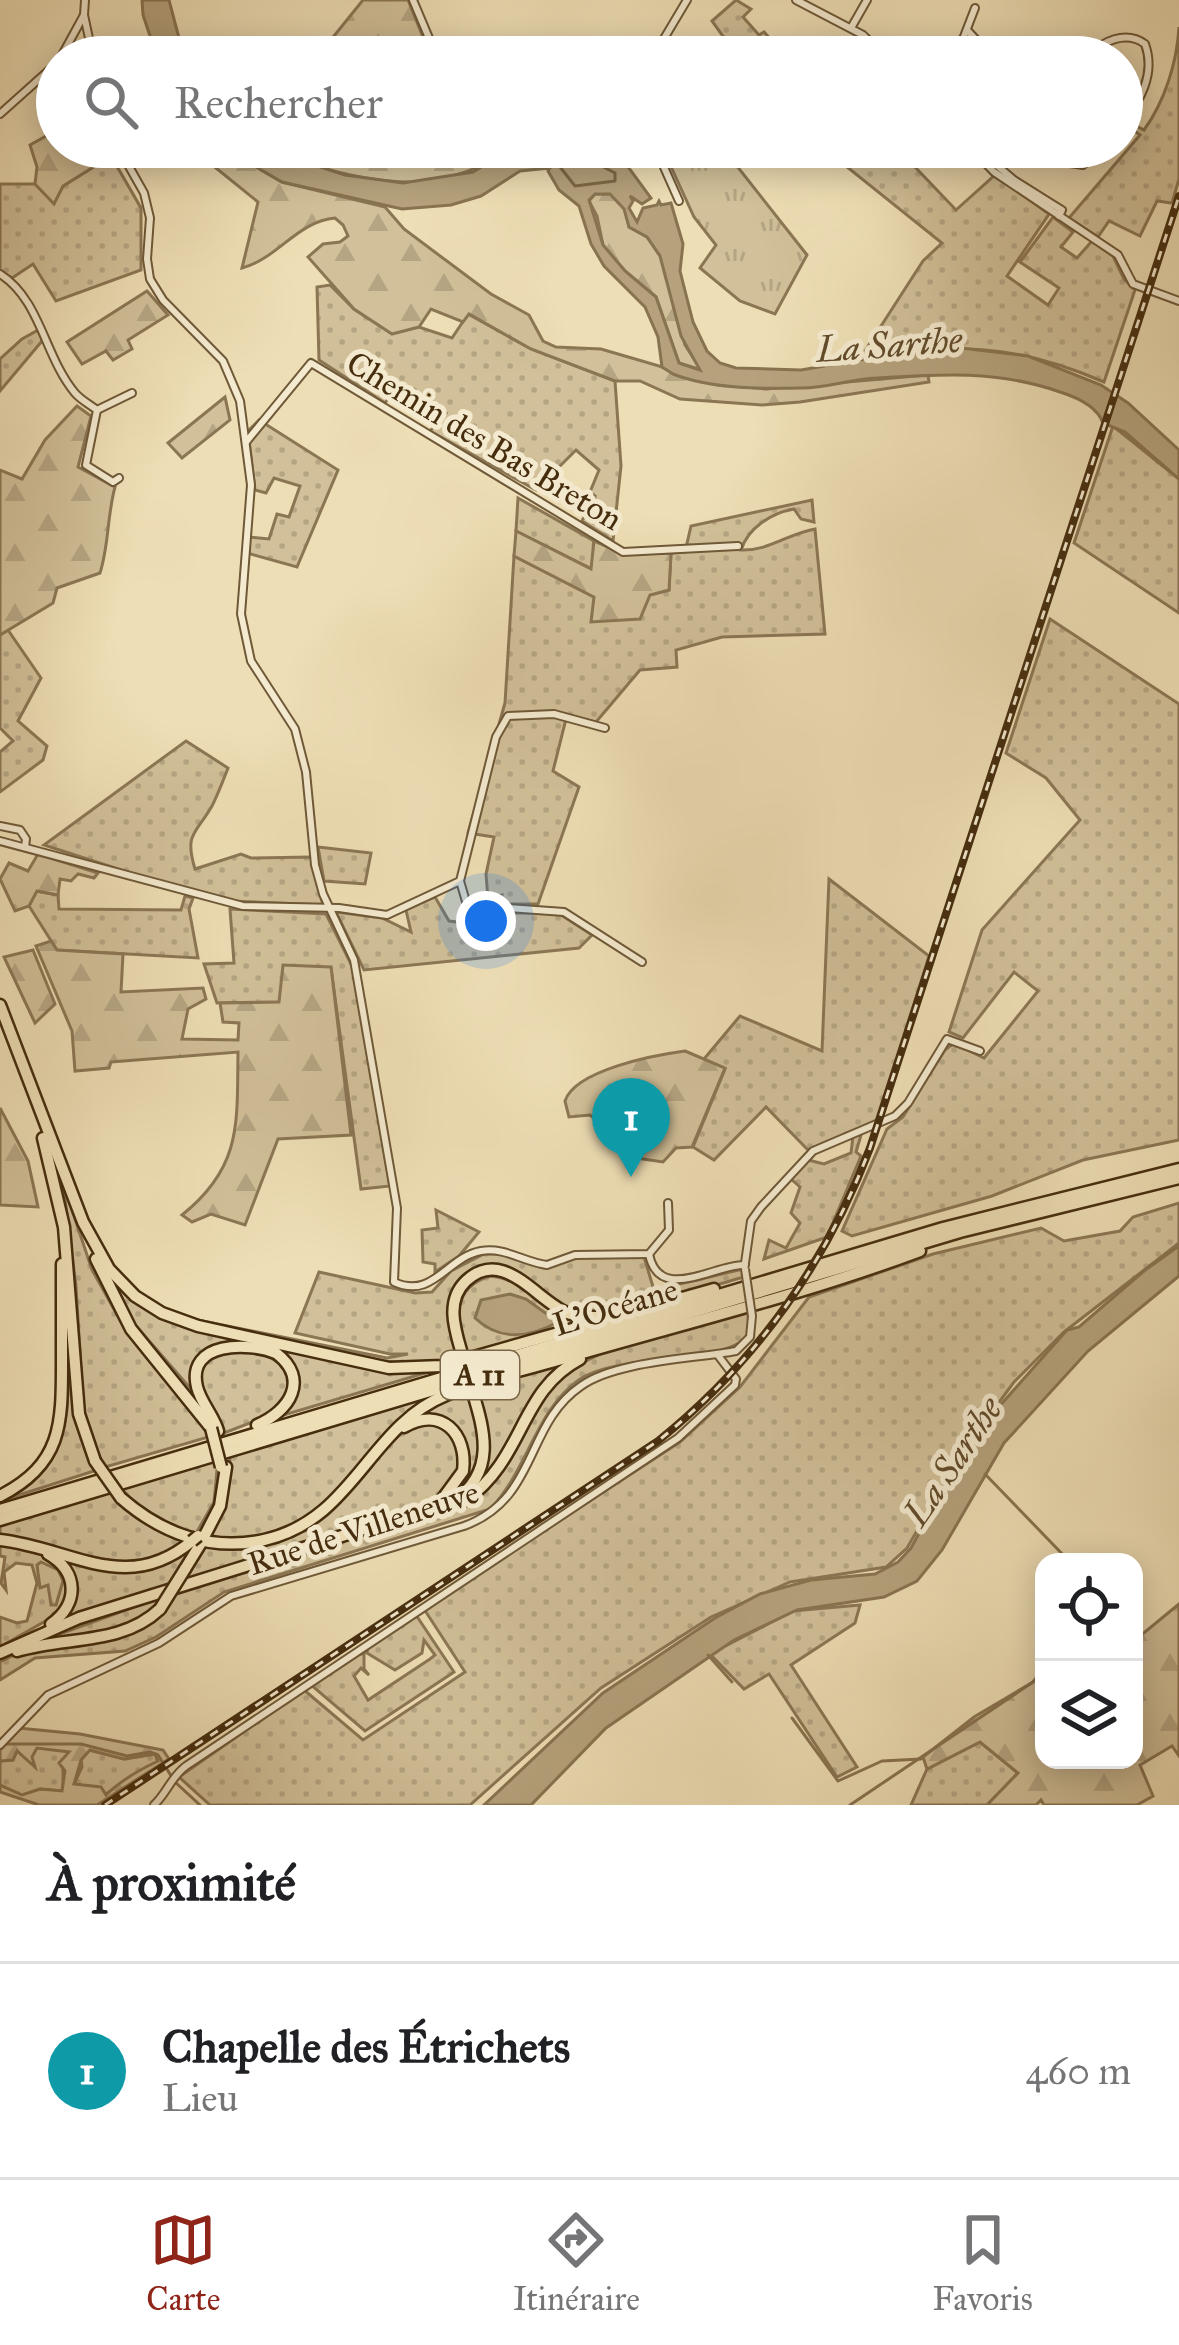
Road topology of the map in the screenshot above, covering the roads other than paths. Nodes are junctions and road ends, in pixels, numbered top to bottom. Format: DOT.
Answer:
graph roads {
  1 [pos="85,0"];
  2 [pos="413,0"];
  3 [pos="687,0"];
  4 [pos="796,0"];
  5 [pos="867,0"];
  6 [pos="975,8"];
  7 [pos="84,15"];
  8 [pos="851,28"];
  9 [pos="968,31"];
  10 [pos="72,36"];
  11 [pos="88,36"];
  12 [pos="428,36"];
  13 [pos="664,36"];
  14 [pos="861,36"];
  15 [pos="963,36"];
  16 [pos="973,36"];
  17 [pos="1143,43"];
  18 [pos="36,81"];
  19 [pos="1143,87"];
  20 [pos="0,113"];
  21 [pos="130,168"];
  22 [pos="665,168"];
  23 [pos="1000,168"];
  24 [pos="680,201"];
  25 [pos="0,274"];
  26 [pos="1179,301"];
  27 [pos="132,393"];
  28 [pos="97,410"];
  29 [pos="246,442"];
  30 [pos="119,478"];
  31 [pos="738,546"];
  32 [pos="605,728"];
  33 [pos="0,826"];
  34 [pos="0,841"];
  35 [pos="25,847"];
  36 [pos="460,881"];
  37 [pos="330,908"];
  38 [pos="642,962"];
  39 [pos="0,1005"];
  40 [pos="0,1022"];
  41 [pos="980,1051"];
  42 [pos="53,1171"];
  43 [pos="1175,1174"];
  44 [pos="1125,1185"];
  45 [pos="668,1204"];
  46 [pos="83,1222"];
  47 [pos="960,1232"];
  48 [pos="649,1254"];
  49 [pos="745,1266"];
  50 [pos="770,1280"];
  51 [pos="611,1316"];
  52 [pos="645,1335"];
  53 [pos="717,1354"];
  54 [pos="215,1428"];
  55 [pos="205,1447"];
  56 [pos="377,1451"];
  57 [pos="0,1496"];
  58 [pos="0,1515"];
  59 [pos="365,1531"];
  60 [pos="199,1539"];
  61 [pos="0,1540"];
  62 [pos="17,1542"];
  63 [pos="4,1653"];
  64 [pos="0,1744"];
  65 [pos="154,1805"];
  1 -- 7 [label="street"];
  2 -- 12 [label="street"];
  3 -- 13 [label="street"];
  4 -- 8 [label="street"];
  5 -- 8 [label="street"];
  6 -- 9 [label="street"];
  7 -- 10 [label="street"];
  7 -- 11 [label="street"];
  8 -- 14 [label="street"];
  9 -- 15 [label="street"];
  9 -- 16 [label="street"];
  17 -- 19 [label="street"];
  18 -- 20 [label="street"];
  21 -- 29 [label="street"];
  22 -- 24 [label="street"];
  23 -- 26 [label="street"];
  25 -- 28 [label="street"];
  27 -- 28 [label="street"];
  28 -- 30 [label="street"];
  29 -- 31 [label="street, Chemin des Bas Breton"];
  29 -- 37 [label="street"];
  32 -- 36 [label="street"];
  33 -- 35 [label="street"];
  34 -- 35 [label="street"];
  35 -- 37 [label="street"];
  36 -- 37 [label="street"];
  36 -- 38 [label="street"];
  37 -- 48 [label="street"];
  39 -- 46 [label="highway"];
  40 -- 42 [label="highway"];
  41 -- 49 [label="street"];
  42 -- 56 [label="highway, bridge"];
  42 -- 57 [label="highway"];
  43 -- 44 [label="highway, L’Océane / A 11"];
  44 -- 47 [label="highway, L’Océane / A 11"];
  44 -- 50 [label="highway, L’Océane / A 11"];
  45 -- 48 [label="street"];
  46 -- 51 [label="highway"];
  46 -- 54 [label="highway"];
  47 -- 52 [label="highway"];
  47 -- 58 [label="highway, L’Océane / A 11"];
  48 -- 49 [label="street"];
  49 -- 53 [label="street, bridge"];
  50 -- 51 [label="highway"];
  50 -- 55 [label="highway, L’Océane / A 11"];
  51 -- 59 [label="highway, bridge"];
  52 -- 56 [label="highway"];
  52 -- 59 [label="highway"];
  53 -- 64 [label="street, Rue de Villeneuve"];
  53 -- 65 [label="street"];
  54 -- 55 [label="highway"];
  54 -- 60 [label="highway, bridge"];
  55 -- 58 [label="highway, L’Océane / A 11"];
  56 -- 59 [label="highway"];
  59 -- 63 [label="highway"];
  60 -- 62 [label="highway"];
  60 -- 63 [label="highway, bridge"];
  61 -- 62 [label="highway"];
  62 -- 63 [label="highway"];
}
